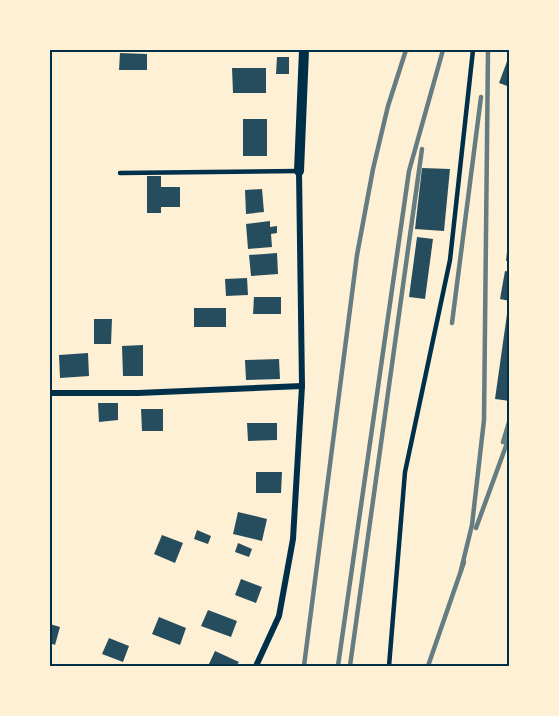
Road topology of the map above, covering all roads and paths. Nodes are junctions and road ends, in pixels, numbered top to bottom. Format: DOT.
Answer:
graph roads {
  1 [pos="304,50"];
  2 [pos="473,50"];
  3 [pos="299,171"];
  4 [pos="120,173"];
  5 [pos="302,386"];
  6 [pos="50,393"];
  7 [pos="256,666"];
  8 [pos="389,666"];
  1 -- 3 [label="street"];
  2 -- 8 [label="lane"];
  3 -- 4 [label="lane"];
  3 -- 5 [label="street"];
  5 -- 6 [label="street"];
  5 -- 7 [label="street"];
}
